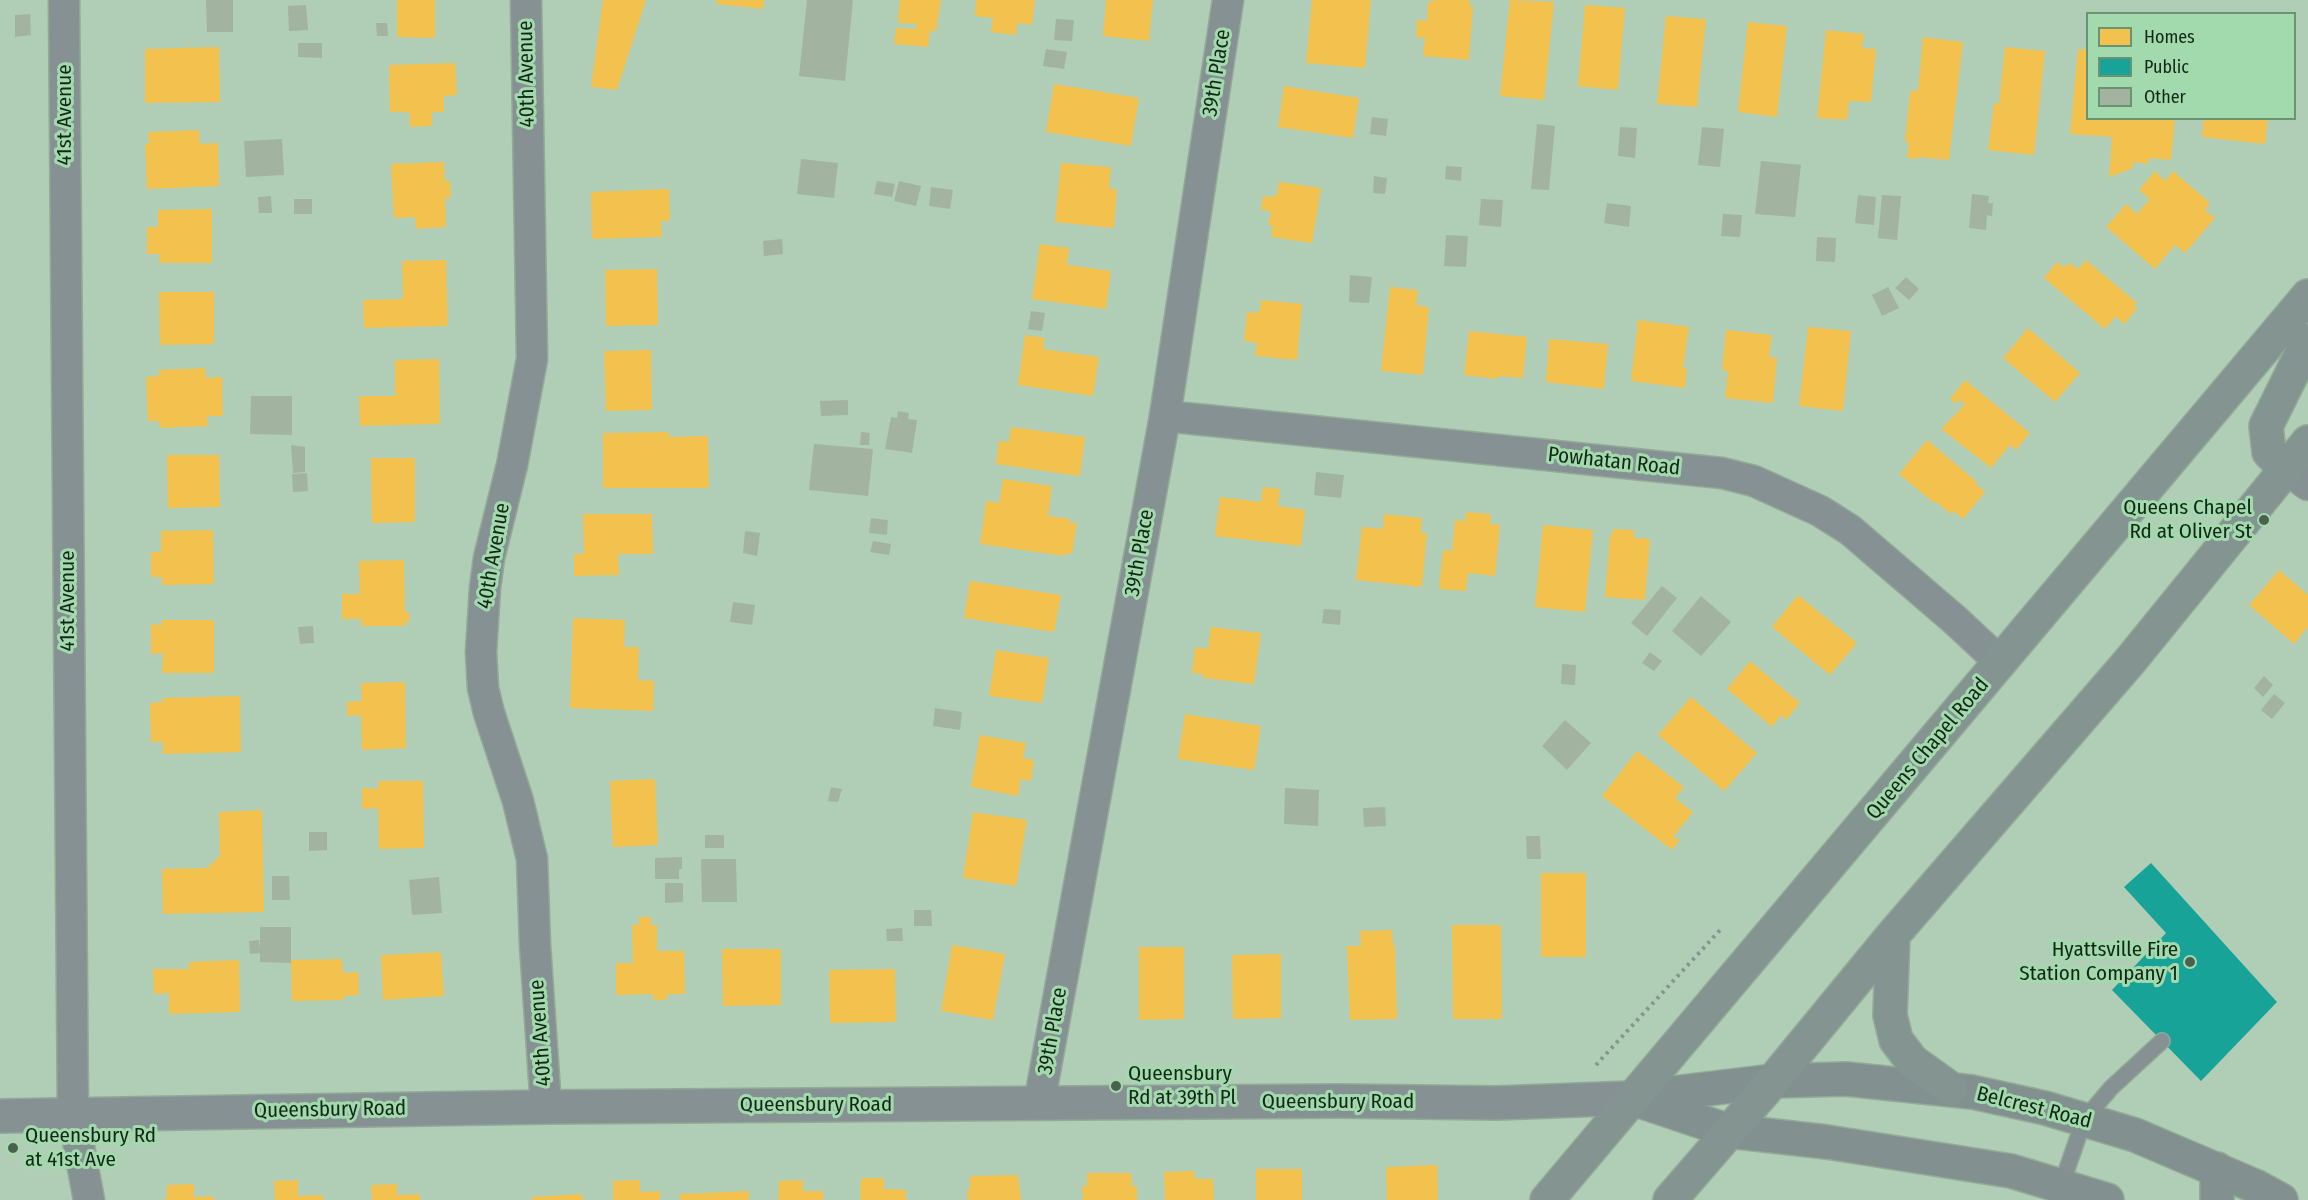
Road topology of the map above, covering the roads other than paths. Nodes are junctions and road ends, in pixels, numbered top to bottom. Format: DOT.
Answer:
graph roads {
  1 [pos="64,0"];
  2 [pos="526,0"];
  3 [pos="1228,0"];
  4 [pos="2308,296"];
  5 [pos="2308,341"];
  6 [pos="1165,416"];
  7 [pos="2308,442"];
  8 [pos="2297,477"];
  9 [pos="2001,663"];
  10 [pos="1893,935"];
  11 [pos="2162,1041"];
  12 [pos="1773,1081"];
  13 [pos="1951,1089"];
  14 [pos="1632,1098"];
  15 [pos="1040,1104"];
  16 [pos="546,1107"];
  17 [pos="73,1115"];
  18 [pos="0,1116"];
  19 [pos="2084,1120"];
  20 [pos="1729,1131"];
  21 [pos="2217,1184"];
  22 [pos="2083,1195"];
  23 [pos="89,1200"];
  24 [pos="1547,1200"];
  25 [pos="1670,1200"];
  26 [pos="2281,1200"];
  1 -- 17 [label="street, 41st Avenue"];
  2 -- 16 [label="street, 40th Avenue"];
  3 -- 6 [label="street, 39th Place"];
  4 -- 9 [label="main road, Queens Chapel Road"];
  5 -- 8 [label="main road"];
  6 -- 9 [label="street, Powhatan Road"];
  6 -- 15 [label="street, 39th Place"];
  7 -- 8 [label="main road"];
  8 -- 10 [label="main road"];
  9 -- 14 [label="main road, Queens Chapel Road"];
  10 -- 12 [label="main road"];
  10 -- 13 [label="main road"];
  11 -- 19 [label="lane"];
  12 -- 13 [label="main road, Belcrest Road"];
  12 -- 14 [label="main road, Queensbury Road"];
  12 -- 20 [label="main road"];
  13 -- 19 [label="main road, Belcrest Road"];
  14 -- 15 [label="street, Queensbury Road"];
  14 -- 20 [label="main road, Queensbury Road"];
  14 -- 24 [label="main road, Queens Chapel Road"];
  15 -- 16 [label="street, Queensbury Road"];
  16 -- 17 [label="street, Queensbury Road"];
  17 -- 18 [label="street, Queensbury Road"];
  17 -- 23 [label="street, 41st Avenue"];
  19 -- 21 [label="main road, Belcrest Road"];
  19 -- 22 [label="lane"];
  20 -- 22 [label="main road"];
  20 -- 25 [label="main road"];
  21 -- 26 [label="main road, Belcrest Road"];
}
